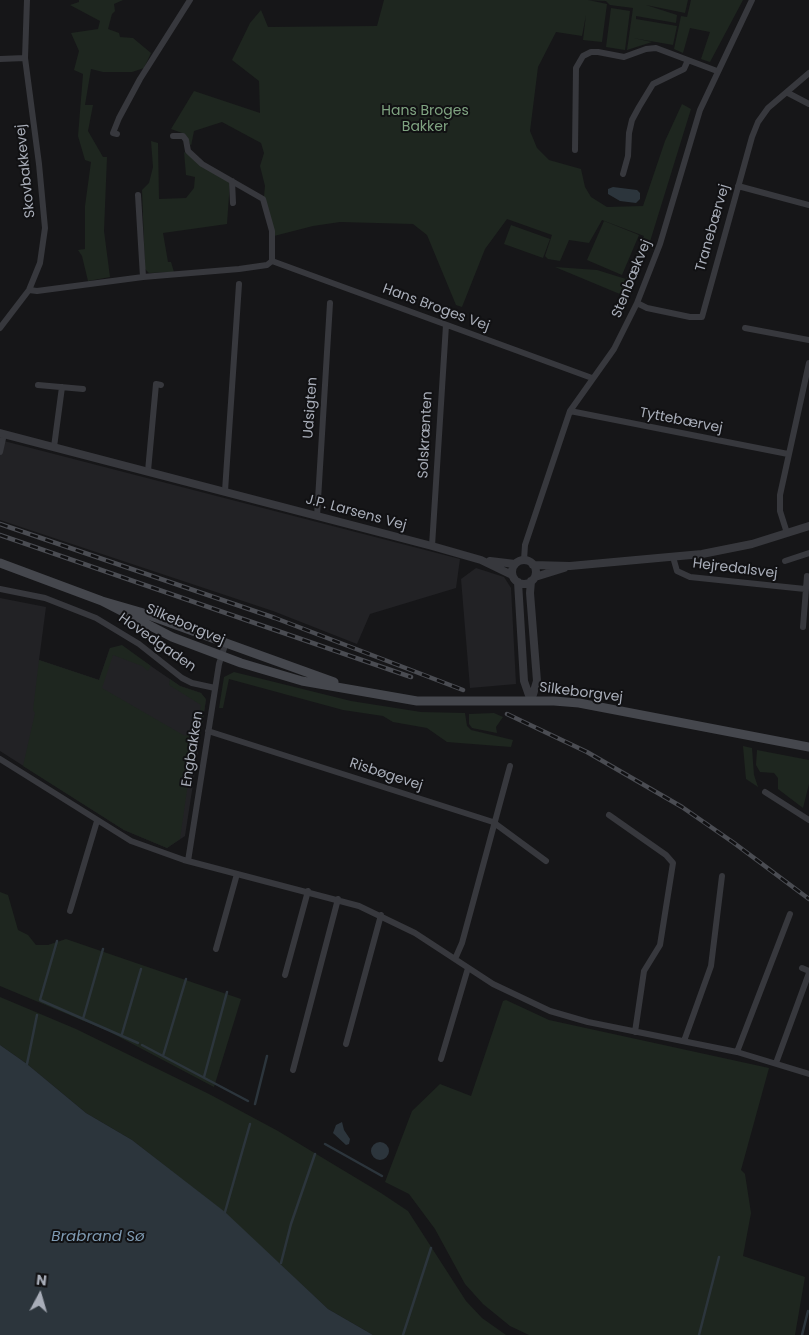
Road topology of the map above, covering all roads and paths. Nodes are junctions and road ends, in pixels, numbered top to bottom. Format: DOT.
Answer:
graph roads {
  1 [pos="27,0"];
  2 [pos="190,0"];
  3 [pos="752,0"];
  4 [pos="0,58"];
  5 [pos="25,58"];
  6 [pos="688,60"];
  7 [pos="717,71"];
  8 [pos="809,73"];
  9 [pos="788,93"];
  10 [pos="809,104"];
  11 [pos="117,134"];
  12 [pos="173,136"];
  13 [pos="575,150"];
  14 [pos="623,174"];
  15 [pos="232,181"];
  16 [pos="738,186"];
  17 [pos="138,195"];
  18 [pos="233,203"];
  19 [pos="809,205"];
  20 [pos="272,261"];
  21 [pos="143,277"];
  22 [pos="239,284"];
  23 [pos="29,290"];
  24 [pos="330,303"];
  25 [pos="637,303"];
  26 [pos="446,325"];
  27 [pos="0,328"];
  28 [pos="745,328"];
  29 [pos="809,340"];
  30 [pos="809,363"];
  31 [pos="592,378"];
  32 [pos="161,384"];
  33 [pos="38,385"];
  34 [pos="62,387"];
  35 [pos="82,389"];
  36 [pos="570,411"];
  37 [pos="2,433"];
  38 [pos="54,447"];
  39 [pos="0,452"];
  40 [pos="788,454"];
  41 [pos="148,471"];
  42 [pos="225,491"];
  43 [pos="317,516"];
  44 [pos="809,526"];
  45 [pos="786,533"];
  46 [pos="432,546"];
  47 [pos="809,553"];
  48 [pos="673,557"];
  49 [pos="481,560"];
  50 [pos="524,560"];
  51 [pos="785,561"];
  52 [pos="0,563"];
  53 [pos="515,564"];
  54 [pos="533,564"];
  55 [pos="570,566"];
  56 [pos="512,574"];
  57 [pos="807,576"];
  58 [pos="533,579"];
  59 [pos="518,582"];
  60 [pos="0,589"];
  61 [pos="805,589"];
  62 [pos="102,601"];
  63 [pos="803,627"];
  64 [pos="226,642"];
  65 [pos="221,656"];
  66 [pos="348,687"];
  67 [pos="215,688"];
  68 [pos="531,701"];
  69 [pos="208,731"];
  70 [pos="809,747"];
  71 [pos="0,758"];
  72 [pos="510,766"];
  73 [pos="765,792"];
  74 [pos="609,815"];
  75 [pos="809,820"];
  76 [pos="97,821"];
  77 [pos="493,822"];
  78 [pos="188,861"];
  79 [pos="546,861"];
  80 [pos="237,874"];
  81 [pos="722,876"];
  82 [pos="308,891"];
  83 [pos="338,899"];
  84 [pos="70,910"];
  85 [pos="790,914"];
  86 [pos="381,915"];
  87 [pos="216,949"];
  88 [pos="455,960"];
  89 [pos="468,968"];
  90 [pos="802,968"];
  91 [pos="809,972"];
  92 [pos="285,975"];
  93 [pos="635,1032"];
  94 [pos="684,1041"];
  95 [pos="346,1044"];
  96 [pos="737,1052"];
  97 [pos="441,1059"];
  98 [pos="776,1063"];
  99 [pos="293,1070"];
  100 [pos="809,1074"];
  1 -- 5 [label="street, Skovbakkevej"];
  2 -- 11 [label="street"];
  3 -- 7 [label="street, Stenbækvej"];
  4 -- 5 [label="street"];
  5 -- 23 [label="street, Skovbakkevej"];
  6 -- 7 [label="street"];
  6 -- 13 [label="street"];
  6 -- 14 [label="street"];
  7 -- 25 [label="street, Stenbækvej"];
  8 -- 9 [label="street, Tranebærvej"];
  9 -- 10 [label="street"];
  9 -- 16 [label="street, Tranebærvej"];
  12 -- 15 [label="street"];
  15 -- 18 [label="street"];
  15 -- 20 [label="street"];
  16 -- 19 [label="street"];
  16 -- 25 [label="street, Tranebærvej"];
  17 -- 21 [label="street"];
  20 -- 21 [label="street"];
  20 -- 26 [label="street, Hans Broges Vej"];
  21 -- 23 [label="street"];
  22 -- 42 [label="street"];
  23 -- 27 [label="street, Skovbakkevej"];
  24 -- 43 [label="street, Udsigten"];
  25 -- 31 [label="street, Stenbækvej"];
  26 -- 31 [label="street, Hans Broges Vej"];
  26 -- 46 [label="street, Solskrænten"];
  28 -- 29 [label="street"];
  30 -- 40 [label="street"];
  31 -- 36 [label="street, Stenbækvej"];
  32 -- 41 [label="street"];
  33 -- 34 [label="street"];
  34 -- 35 [label="street"];
  34 -- 38 [label="street"];
  36 -- 40 [label="street, Tyttebærvej"];
  36 -- 50 [label="street, Stenbækvej"];
  37 -- 38 [label="street, J.P. Larsens Vej"];
  37 -- 39 [label="street, J.P. Larsens Vej"];
  38 -- 41 [label="street, J.P. Larsens Vej"];
  40 -- 45 [label="street"];
  41 -- 42 [label="street, J.P. Larsens Vej"];
  42 -- 43 [label="street, J.P. Larsens Vej"];
  43 -- 46 [label="street, J.P. Larsens Vej"];
  44 -- 45 [label="street, Hejredalsvej"];
  45 -- 48 [label="street, Hejredalsvej"];
  46 -- 49 [label="street, J.P. Larsens Vej"];
  47 -- 51 [label="street, Hejredalsvej"];
  48 -- 55 [label="street, Hejredalsvej"];
  48 -- 61 [label="street, Hejredalsvej"];
  49 -- 53 [label="street, J.P. Larsens Vej"];
  49 -- 56 [label="street, J.P. Larsens Vej"];
  50 -- 53 [label="street"];
  50 -- 54 [label="street"];
  52 -- 62 [label="main road, Silkeborgvej"];
  53 -- 56 [label="street"];
  54 -- 55 [label="street, Hejredalsvej"];
  54 -- 58 [label="street"];
  55 -- 58 [label="street, Hejredalsvej"];
  56 -- 59 [label="street"];
  57 -- 61 [label="street"];
  58 -- 59 [label="street"];
  58 -- 68 [label="street"];
  59 -- 68 [label="street"];
  60 -- 67 [label="street, Hovedgaden"];
  61 -- 63 [label="street"];
  62 -- 64 [label="main road, Silkeborgvej"];
  62 -- 65 [label="main road, Silkeborgvej"];
  64 -- 65 [label="street, Engbakken"];
  64 -- 66 [label="main road, Silkeborgvej"];
  65 -- 66 [label="main road, Silkeborgvej"];
  65 -- 67 [label="street, Engbakken"];
  66 -- 68 [label="main road, Silkeborgvej"];
  67 -- 69 [label="street, Engbakken"];
  68 -- 70 [label="main road, Silkeborgvej"];
  69 -- 77 [label="street, Risbøgevej"];
  69 -- 78 [label="street, Engbakken"];
  71 -- 76 [label="street"];
  72 -- 77 [label="street"];
  73 -- 75 [label="street"];
  74 -- 93 [label="street"];
  76 -- 78 [label="street"];
  76 -- 84 [label="street"];
  77 -- 79 [label="street, Risbøgevej"];
  77 -- 88 [label="street"];
  78 -- 80 [label="street"];
  80 -- 82 [label="street"];
  80 -- 87 [label="street"];
  81 -- 94 [label="street"];
  82 -- 83 [label="street"];
  82 -- 92 [label="street"];
  83 -- 86 [label="street"];
  83 -- 99 [label="street"];
  85 -- 96 [label="street"];
  86 -- 88 [label="street"];
  86 -- 95 [label="street"];
  88 -- 89 [label="street"];
  89 -- 93 [label="street"];
  89 -- 97 [label="street"];
  90 -- 91 [label="street"];
  91 -- 98 [label="street"];
  93 -- 94 [label="street"];
  94 -- 96 [label="street"];
  96 -- 98 [label="street"];
  98 -- 100 [label="street"];
}
